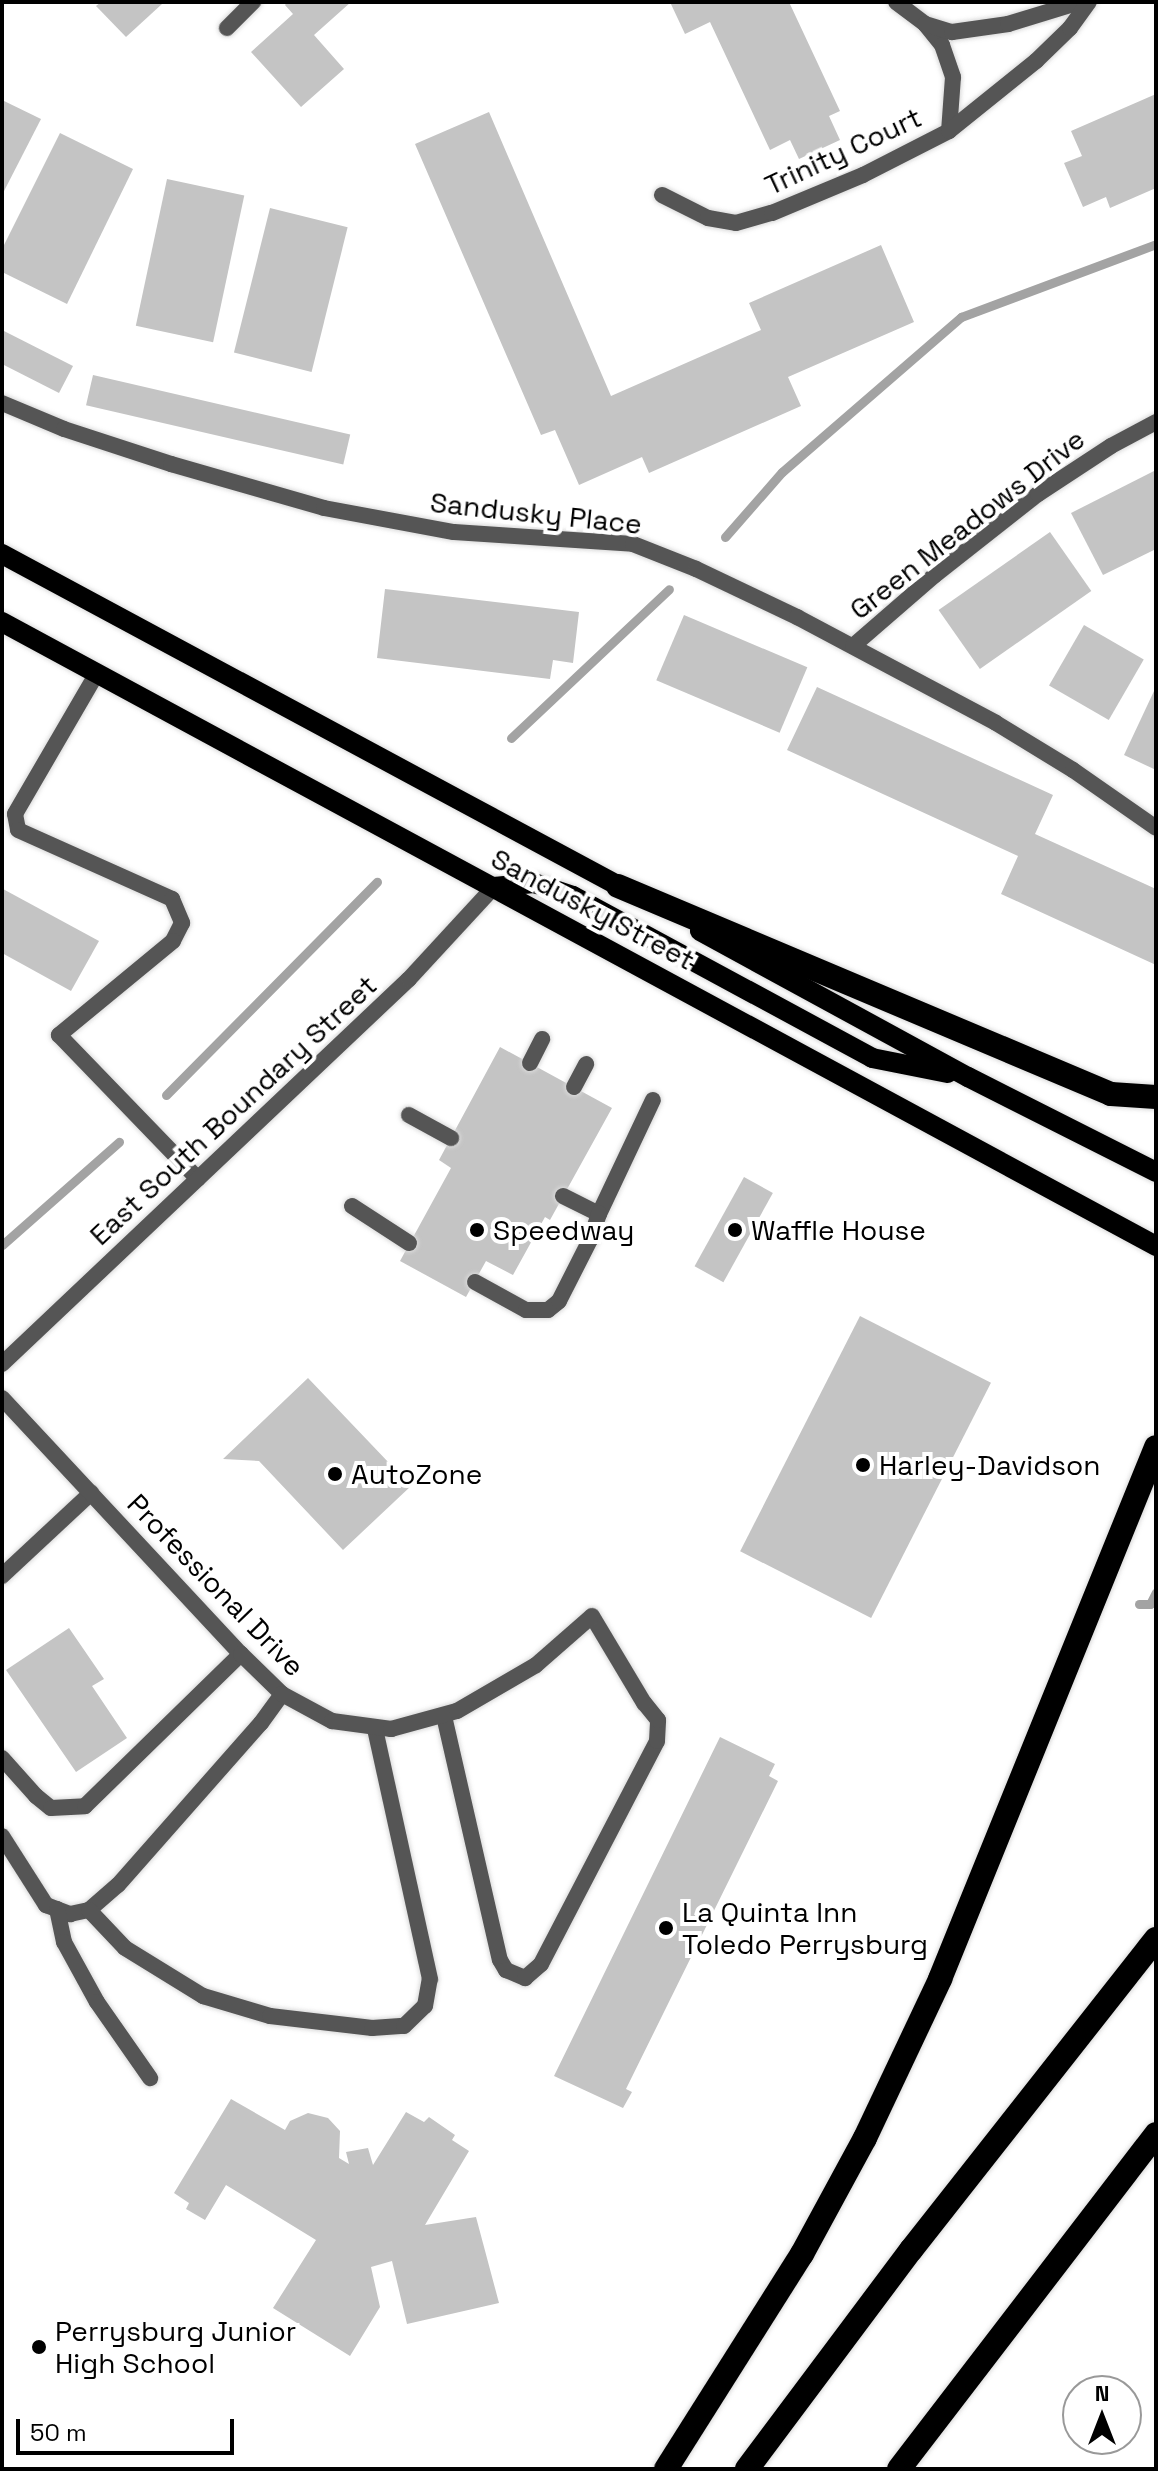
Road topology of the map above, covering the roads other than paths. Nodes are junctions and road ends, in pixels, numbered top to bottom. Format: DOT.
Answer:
graph roads {
  1 [pos="253,2"];
  2 [pos="896,2"];
  3 [pos="1080,2"];
  4 [pos="1089,2"];
  5 [pos="925,24"];
  6 [pos="227,28"];
  7 [pos="949,131"];
  8 [pos="662,195"];
  9 [pos="2,403"];
  10 [pos="1156,422"];
  11 [pos="2,554"];
  12 [pos="2,622"];
  13 [pos="853,646"];
  14 [pos="97,673"];
  15 [pos="1156,828"];
  16 [pos="618,886"];
  17 [pos="494,887"];
  18 [pos="542,1039"];
  19 [pos="530,1063"];
  20 [pos="586,1064"];
  21 [pos="968,1077"];
  22 [pos="574,1087"];
  23 [pos="1156,1097"];
  24 [pos="653,1100"];
  25 [pos="409,1115"];
  26 [pos="451,1138"];
  27 [pos="1156,1172"];
  28 [pos="198,1179"];
  29 [pos="563,1196"];
  30 [pos="352,1206"];
  31 [pos="599,1214"];
  32 [pos="409,1243"];
  33 [pos="1156,1246"];
  34 [pos="475,1282"];
  35 [pos="2,1364"];
  36 [pos="2,1398"];
  37 [pos="1156,1447"];
  38 [pos="91,1493"];
  39 [pos="2,1576"];
  40 [pos="241,1654"];
  41 [pos="282,1694"];
  42 [pos="444,1716"];
  43 [pos="375,1728"];
  44 [pos="2,1758"];
  45 [pos="2,1836"];
  46 [pos="57,1909"];
  47 [pos="89,1910"];
  48 [pos="1156,1939"];
  49 [pos="150,2078"];
  50 [pos="1156,2134"];
  51 [pos="666,2469"];
  52 [pos="747,2469"];
  53 [pos="899,2469"];
  1 -- 6 [label="street"];
  2 -- 5 [label="street, Trinity Court"];
  3 -- 5 [label="street"];
  4 -- 7 [label="street"];
  5 -- 7 [label="street, Trinity Court"];
  7 -- 8 [label="street, Trinity Court"];
  9 -- 13 [label="street, Sandusky Place"];
  10 -- 13 [label="street, Green Meadows Drive"];
  11 -- 16 [label="main road, Sandusky Street"];
  12 -- 14 [label="main road, Sandusky Street"];
  13 -- 15 [label="street, Sandusky Place"];
  14 -- 17 [label="main road, Sandusky Street"];
  14 -- 28 [label="street"];
  16 -- 21 [label="main road, Sandusky Street"];
  16 -- 23 [label="highway"];
  17 -- 21 [label="main road"];
  17 -- 28 [label="street, East South Boundary Street"];
  17 -- 33 [label="main road, Sandusky Street"];
  18 -- 19 [label="street"];
  20 -- 22 [label="street"];
  21 -- 27 [label="main road, Sandusky Street"];
  24 -- 31 [label="street"];
  25 -- 26 [label="street"];
  28 -- 35 [label="street, East South Boundary Street"];
  29 -- 31 [label="street"];
  30 -- 32 [label="street"];
  31 -- 34 [label="street"];
  36 -- 38 [label="street, Professional Drive"];
  37 -- 51 [label="highway"];
  38 -- 39 [label="street"];
  38 -- 40 [label="street, Professional Drive"];
  40 -- 41 [label="street, Professional Drive"];
  40 -- 44 [label="street"];
  41 -- 43 [label="street, Professional Drive"];
  41 -- 47 [label="street"];
  42 -- 42 [label="street, Professional Drive"];
  42 -- 43 [label="street, Professional Drive"];
  43 -- 47 [label="street"];
  45 -- 46 [label="street"];
  46 -- 47 [label="street"];
  46 -- 49 [label="street"];
  48 -- 52 [label="highway"];
  50 -- 53 [label="highway"];
}
